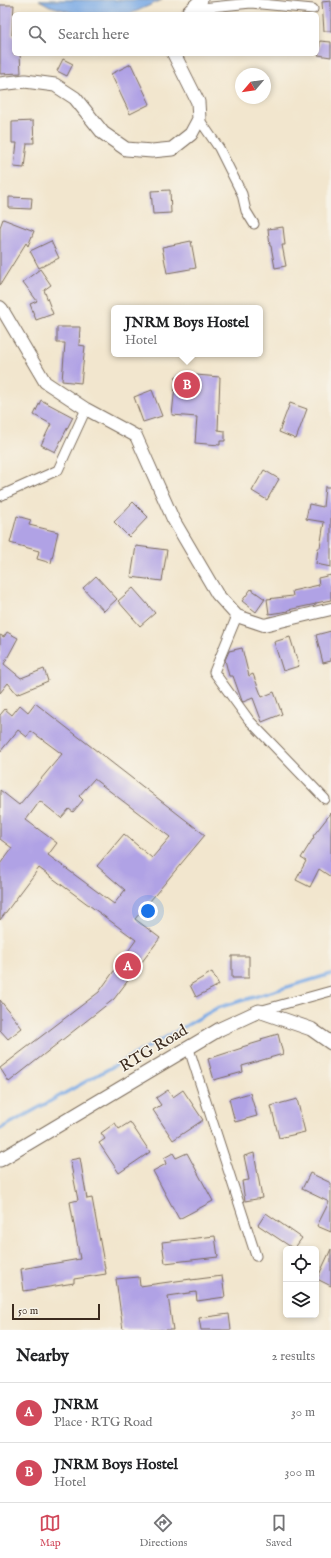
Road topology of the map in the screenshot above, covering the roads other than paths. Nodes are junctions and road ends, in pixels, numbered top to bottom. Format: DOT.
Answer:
graph roads {
  1 [pos="193,8"];
  2 [pos="313,9"];
  3 [pos="175,56"];
  4 [pos="0,84"];
  5 [pos="199,119"];
  6 [pos="254,224"];
  7 [pos="0,307"];
  8 [pos="86,409"];
  9 [pos="0,496"];
  10 [pos="331,609"];
  11 [pos="237,616"];
  12 [pos="325,799"];
  13 [pos="331,991"];
  14 [pos="259,1011"];
  15 [pos="331,1043"];
  16 [pos="189,1049"];
  17 [pos="0,1160"];
  18 [pos="256,1256"];
  1 -- 2 [label="street"];
  3 -- 5 [label="main road"];
  4 -- 5 [label="main road"];
  5 -- 6 [label="street"];
  7 -- 8 [label="street"];
  8 -- 9 [label="street"];
  8 -- 11 [label="street"];
  10 -- 11 [label="street"];
  11 -- 12 [label="street"];
  13 -- 14 [label="street"];
  14 -- 15 [label="main road"];
  14 -- 16 [label="main road, RTG Road"];
  16 -- 17 [label="main road, RTG Road"];
  16 -- 18 [label="street"];
}
